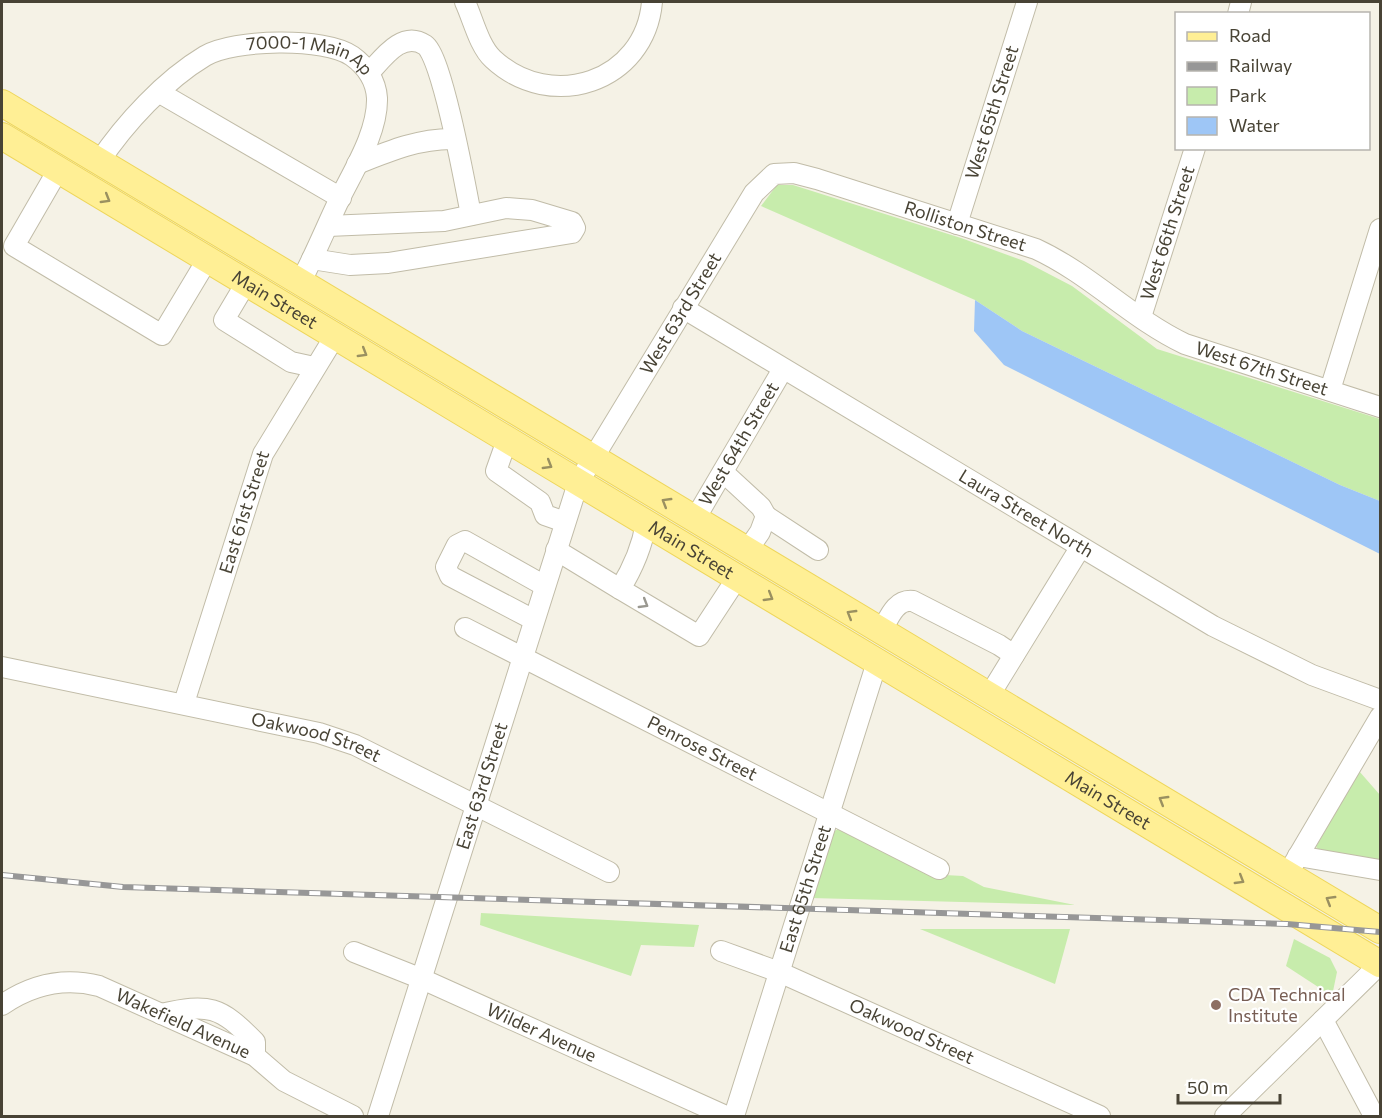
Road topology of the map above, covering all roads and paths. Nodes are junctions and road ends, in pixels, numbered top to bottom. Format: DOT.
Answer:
graph roads {
  1 [pos="465,2"];
  2 [pos="652,2"];
  3 [pos="1027,2"];
  4 [pos="369,73"];
  5 [pos="160,93"];
  6 [pos="2,104"];
  7 [pos="2,124"];
  8 [pos="2,136"];
  9 [pos="455,139"];
  10 [pos="1194,150"];
  11 [pos="99,162"];
  12 [pos="357,164"];
  13 [pos="58,170"];
  14 [pos="774,174"];
  15 [pos="341,198"];
  16 [pos="164,201"];
  17 [pos="471,215"];
  18 [pos="957,224"];
  19 [pos="328,226"];
  20 [pos="1380,229"];
  21 [pos="312,259"];
  22 [pos="207,260"];
  23 [pos="246,283"];
  24 [pos="300,283"];
  25 [pos="682,308"];
  26 [pos="1141,317"];
  27 [pos="335,336"];
  28 [pos="314,367"];
  29 [pos="783,369"];
  30 [pos="1330,390"];
  31 [pos="1380,407"];
  32 [pos="507,440"];
  33 [pos="592,458"];
  34 [pos="723,472"];
  35 [pos="578,483"];
  36 [pos="766,516"];
  37 [pos="695,519"];
  38 [pos="565,522"];
  39 [pos="646,523"];
  40 [pos="1080,548"];
  41 [pos="556,550"];
  42 [pos="818,550"];
  43 [pos="747,551"];
  44 [pos="736,578"];
  45 [pos="545,586"];
  46 [pos="620,589"];
  47 [pos="534,620"];
  48 [pos="465,628"];
  49 [pos="881,632"];
  50 [pos="1014,655"];
  51 [pos="522,658"];
  52 [pos="877,662"];
  53 [pos="2,667"];
  54 [pos="988,696"];
  55 [pos="1380,700"];
  56 [pos="184,703"];
  57 [pos="1380,717"];
  58 [pos="1058,738"];
  59 [pos="476,804"];
  60 [pos="829,814"];
  61 [pos="1205,825"];
  62 [pos="1190,850"];
  63 [pos="1293,865"];
  64 [pos="939,869"];
  65 [pos="1380,870"];
  66 [pos="609,872"];
  67 [pos="1380,930"];
  68 [pos="722,951"];
  69 [pos="354,952"];
  70 [pos="1380,964"];
  71 [pos="779,972"];
  72 [pos="422,979"];
  73 [pos="2,1005"];
  74 [pos="1323,1020"];
  75 [pos="352,1116"];
  76 [pos="378,1116"];
  77 [pos="726,1116"];
  78 [pos="734,1116"];
  79 [pos="1100,1116"];
  80 [pos="1225,1116"];
  81 [pos="1374,1116"];
  1 -- 2 [label="street"];
  3 -- 18 [label="street, West 65th Street"];
  4 -- 5 [label="street, 7000-1 Main Ap"];
  4 -- 9 [label="street"];
  4 -- 12 [label="street, 7000-1 Main Ap"];
  5 -- 11 [label="street, 7000-1 Main Ap"];
  5 -- 15 [label="street"];
  6 -- 11 [label="main road, Main Street"];
  7 -- 16 [label="main road"];
  8 -- 13 [label="main road, Main Street"];
  9 -- 12 [label="street"];
  9 -- 17 [label="street"];
  10 -- 26 [label="street, West 66th Street"];
  11 -- 16 [label="main road, Main Street"];
  12 -- 15 [label="street, 7000-1 Main Ap"];
  13 -- 22 [label="main road, Main Street, one-way"];
  13 -- 22 [label="street"];
  14 -- 18 [label="street, Rolliston Street"];
  14 -- 25 [label="street, West 63rd Street"];
  15 -- 19 [label="street, 7000-1 Main Ap"];
  16 -- 24 [label="main road, Main Street"];
  17 -- 19 [label="street"];
  17 -- 21 [label="street"];
  18 -- 26 [label="street, Rolliston Street"];
  19 -- 21 [label="street, 7000-1 Main Ap"];
  20 -- 30 [label="street, West 67th Street"];
  21 -- 24 [label="street, 7000-1 Main Ap"];
  22 -- 23 [label="main road, Main Street"];
  23 -- 27 [label="main road, Main Street"];
  23 -- 28 [label="street"];
  24 -- 33 [label="main road, Main Street"];
  25 -- 29 [label="street, Laura Street North"];
  25 -- 33 [label="street, West 63rd Street"];
  26 -- 30 [label="street, West 67th Street"];
  27 -- 28 [label="street, East 61st Street"];
  27 -- 32 [label="main road, Main Street, one-way"];
  28 -- 56 [label="street, East 61st Street"];
  29 -- 34 [label="street, West 64th Street"];
  29 -- 40 [label="street, Laura Street North"];
  30 -- 31 [label="street"];
  32 -- 35 [label="main road, Main Street, one-way"];
  32 -- 38 [label="street"];
  33 -- 35 [label="street, East 63rd Street"];
  37 -- 33 [label="main road, Main Street, one-way"];
  34 -- 36 [label="street"];
  34 -- 37 [label="street, West 64th Street"];
  35 -- 38 [label="street, East 63rd Street"];
  35 -- 39 [label="main road, Main Street"];
  36 -- 42 [label="street"];
  36 -- 43 [label="street"];
  37 -- 43 [label="main road, Main Street"];
  38 -- 41 [label="street, East 63rd Street"];
  39 -- 44 [label="main road, Main Street"];
  39 -- 46 [label="street"];
  40 -- 50 [label="street"];
  40 -- 55 [label="street, Laura Street North"];
  41 -- 45 [label="street, East 63rd Street"];
  41 -- 46 [label="street"];
  49 -- 43 [label="main road, Main Street, one-way"];
  46 -- 44 [label="street, one-way"];
  44 -- 52 [label="main road, Main Street, one-way"];
  45 -- 47 [label="street, East 63rd Street"];
  45 -- 47 [label="street"];
  47 -- 51 [label="street, East 63rd Street"];
  48 -- 51 [label="street, Penrose Street"];
  49 -- 50 [label="street"];
  49 -- 54 [label="main road, Main Street"];
  50 -- 54 [label="street"];
  51 -- 59 [label="street, East 63rd Street"];
  51 -- 60 [label="street, Penrose Street"];
  52 -- 58 [label="main road"];
  52 -- 60 [label="street, East 65th Street"];
  52 -- 62 [label="main road, Main Street"];
  53 -- 56 [label="street, Oakwood Street"];
  54 -- 58 [label="main road, Main Street"];
  56 -- 59 [label="street, Oakwood Street"];
  57 -- 63 [label="street"];
  61 -- 58 [label="main road, Main Street, one-way"];
  59 -- 66 [label="street, Oakwood Street"];
  59 -- 72 [label="street, East 63rd Street"];
  60 -- 64 [label="street, Penrose Street"];
  60 -- 71 [label="street, East 65th Street"];
  61 -- 62 [label="street"];
  61 -- 63 [label="main road, Main Street"];
  62 -- 70 [label="main road, Main Street, one-way"];
  63 -- 65 [label="street"];
  67 -- 63 [label="main road, Main Street, one-way"];
  68 -- 71 [label="street, Oakwood Street"];
  69 -- 72 [label="street, Wilder Avenue"];
  70 -- 74 [label="street"];
  71 -- 78 [label="street, East 65th Street"];
  71 -- 79 [label="street, Oakwood Street"];
  72 -- 76 [label="street, East 63rd Street"];
  72 -- 77 [label="street, Wilder Avenue"];
  73 -- 75 [label="street, Wakefield Avenue"];
  74 -- 80 [label="street"];
  74 -- 81 [label="street"];
}
